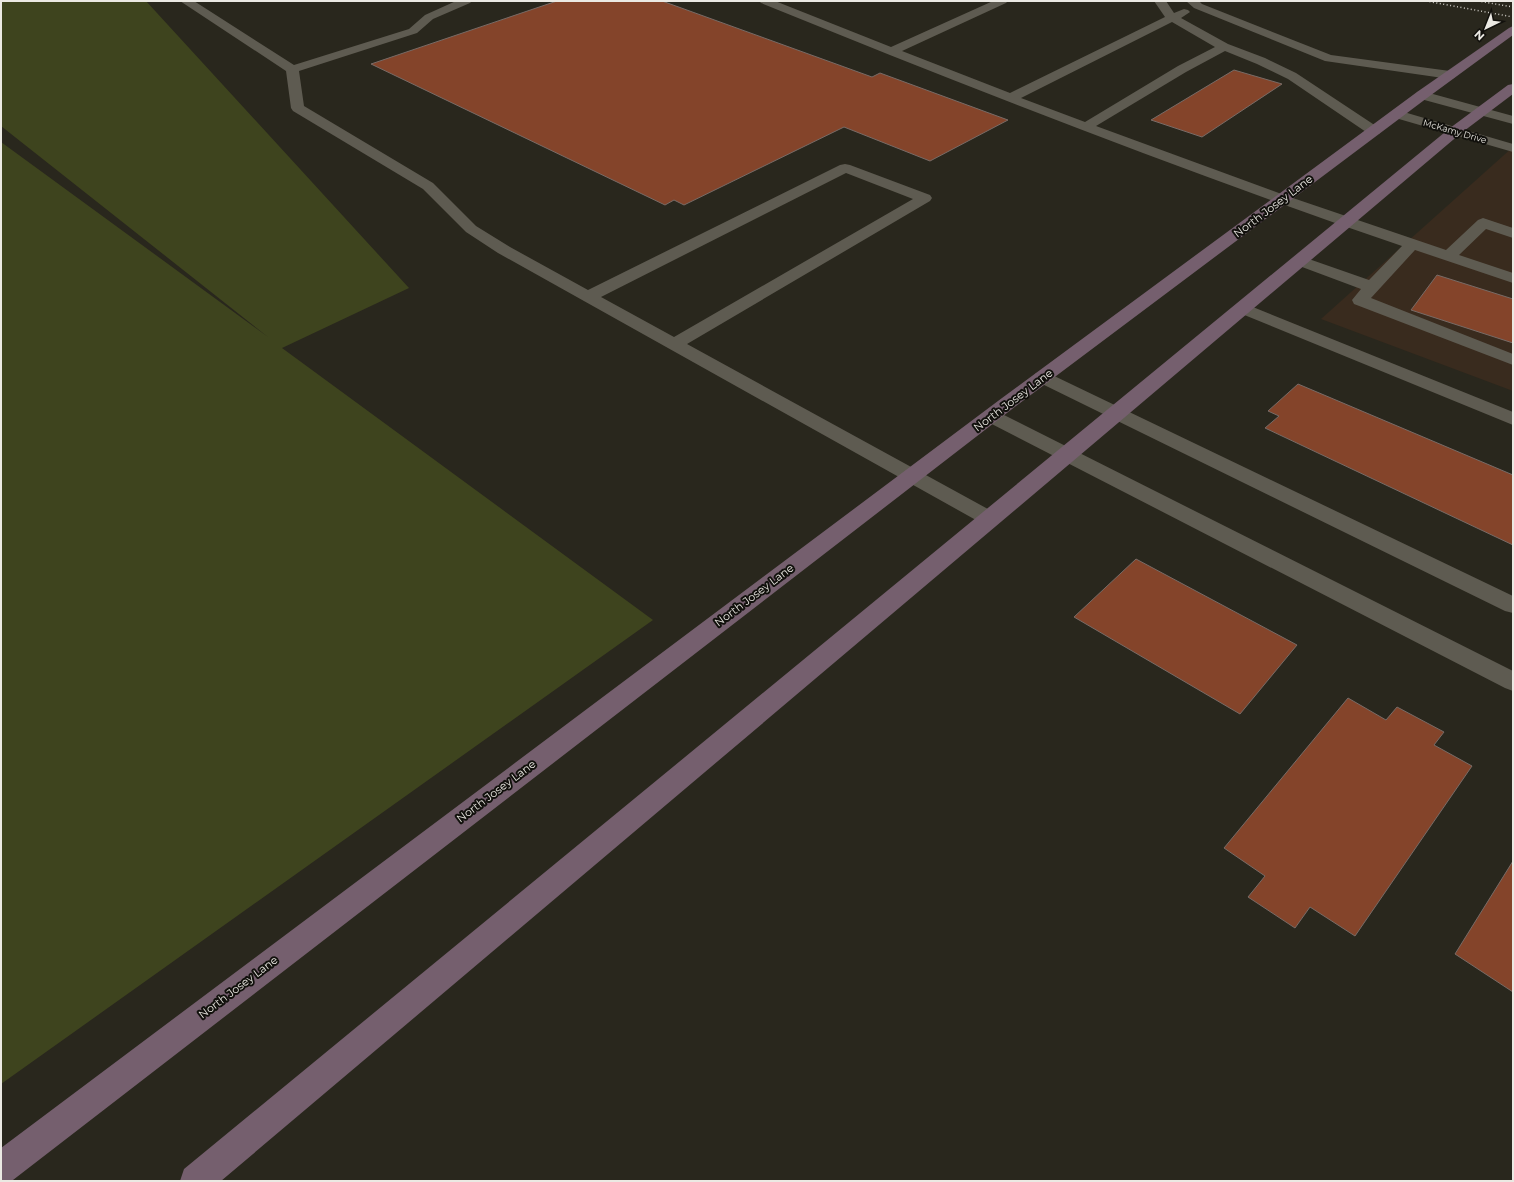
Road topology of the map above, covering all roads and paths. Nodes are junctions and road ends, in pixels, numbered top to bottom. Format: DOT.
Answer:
graph roads {
  1 [pos="186,1"];
  2 [pos="466,1"];
  3 [pos="765,1"];
  4 [pos="1002,1"];
  5 [pos="1160,1"];
  6 [pos="1195,4"];
  7 [pos="1171,17"];
  8 [pos="1513,30"];
  9 [pos="1224,48"];
  10 [pos="891,52"];
  11 [pos="292,69"];
  12 [pos="1450,75"];
  13 [pos="1513,88"];
  14 [pos="1422,95"];
  15 [pos="1010,98"];
  16 [pos="1482,111"];
  17 [pos="1397,114"];
  18 [pos="1513,120"];
  19 [pos="1087,126"];
  20 [pos="1374,131"];
  21 [pos="1455,131"];
  22 [pos="1513,148"];
  23 [pos="1282,199"];
  24 [pos="1347,221"];
  25 [pos="1513,233"];
  26 [pos="1412,244"];
  27 [pos="1449,256"];
  28 [pos="1300,261"];
  29 [pos="1513,278"];
  30 [pos="1372,288"];
  31 [pos="589,296"];
  32 [pos="1243,308"];
  33 [pos="675,344"];
  34 [pos="1513,360"];
  35 [pos="1042,378"];
  36 [pos="1117,413"];
  37 [pos="991,416"];
  38 [pos="1513,419"];
  39 [pos="1068,455"];
  40 [pos="912,475"];
  41 [pos="990,519"];
  42 [pos="1513,605"];
  43 [pos="1513,682"];
  44 [pos="1,1168"];
  45 [pos="196,1181"];
  1 -- 11 [label="street"];
  2 -- 11 [label="street"];
  3 -- 10 [label="street"];
  4 -- 10 [label="street"];
  5 -- 7 [label="street"];
  6 -- 7 [label="street"];
  6 -- 12 [label="street"];
  7 -- 9 [label="street"];
  7 -- 15 [label="street"];
  8 -- 12 [label="main road, North Josey Lane"];
  9 -- 19 [label="street"];
  9 -- 20 [label="street"];
  10 -- 15 [label="street"];
  11 -- 31 [label="street"];
  12 -- 14 [label="main road, North Josey Lane"];
  13 -- 16 [label="main road"];
  14 -- 16 [label="street"];
  14 -- 17 [label="main road, North Josey Lane"];
  15 -- 19 [label="street"];
  16 -- 18 [label="street"];
  16 -- 21 [label="main road"];
  17 -- 20 [label="main road, North Josey Lane"];
  17 -- 21 [label="street, McKamy Drive"];
  19 -- 23 [label="street"];
  20 -- 23 [label="main road, North Josey Lane"];
  21 -- 22 [label="street, McKamy Drive"];
  21 -- 24 [label="main road"];
  23 -- 24 [label="street"];
  23 -- 35 [label="main road, North Josey Lane"];
  24 -- 26 [label="street"];
  24 -- 28 [label="main road"];
  25 -- 27 [label="street"];
  26 -- 27 [label="street"];
  26 -- 30 [label="street"];
  27 -- 29 [label="street"];
  28 -- 30 [label="street"];
  28 -- 32 [label="main road"];
  30 -- 34 [label="street"];
  31 -- 33 [label="street"];
  31 -- 33 [label="street"];
  32 -- 36 [label="main road"];
  32 -- 38 [label="street"];
  33 -- 40 [label="street"];
  35 -- 36 [label="street"];
  35 -- 37 [label="main road, North Josey Lane"];
  36 -- 39 [label="main road"];
  36 -- 42 [label="street"];
  37 -- 39 [label="street"];
  37 -- 40 [label="main road, North Josey Lane"];
  39 -- 41 [label="main road"];
  39 -- 43 [label="street"];
  40 -- 41 [label="street"];
  40 -- 44 [label="main road, North Josey Lane"];
  41 -- 45 [label="main road"];
}
